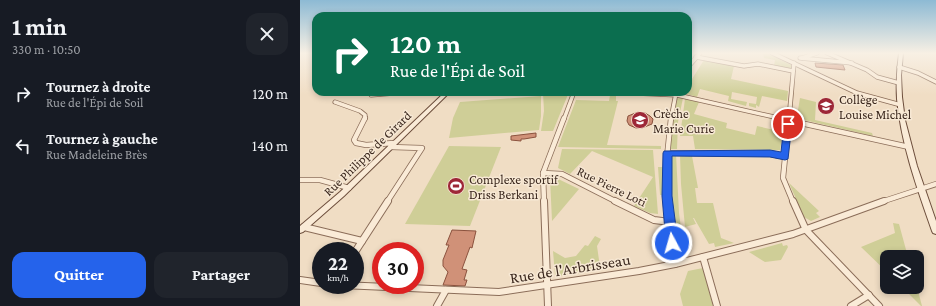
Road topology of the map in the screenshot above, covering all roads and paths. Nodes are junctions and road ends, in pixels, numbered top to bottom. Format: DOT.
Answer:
graph roads {
  1 [pos="774,67"];
  2 [pos="793,67"];
  3 [pos="803,67"];
  4 [pos="862,67"];
  5 [pos="899,67"];
  6 [pos="793,71"];
  7 [pos="936,82"];
  8 [pos="899,83"];
  9 [pos="444,96"];
  10 [pos="573,96"];
  11 [pos="675,96"];
  12 [pos="688,96"];
  13 [pos="334,102"];
  14 [pos="901,105"];
  15 [pos="788,121"];
  16 [pos="392,145"];
  17 [pos="909,147"];
  18 [pos="667,153"];
  19 [pos="785,157"];
  20 [pos="543,173"];
  21 [pos="300,180"];
  22 [pos="936,184"];
  23 [pos="349,188"];
  24 [pos="921,188"];
  25 [pos="670,222"];
  26 [pos="302,228"];
  27 [pos="806,230"];
  28 [pos="936,231"];
  29 [pos="362,241"];
  30 [pos="703,257"];
  31 [pos="675,264"];
  32 [pos="300,280"];
  33 [pos="312,282"];
  34 [pos="547,284"];
  35 [pos="364,286"];
  36 [pos="446,290"];
  37 [pos="869,296"];
  38 [pos="437,306"];
  39 [pos="548,306"];
  40 [pos="717,306"];
  41 [pos="851,306"];
  42 [pos="879,306"];
  1 -- 6 [label="street"];
  2 -- 6 [label="street"];
  3 -- 14 [label="street"];
  4 -- 8 [label="street"];
  5 -- 7 [label="street"];
  5 -- 8 [label="street"];
  6 -- 15 [label="street"];
  8 -- 14 [label="street"];
  9 -- 16 [label="street, Rue Philippe de Girard"];
  10 -- 20 [label="street"];
  11 -- 18 [label="street"];
  12 -- 15 [label="street"];
  13 -- 16 [label="street"];
  14 -- 17 [label="street"];
  15 -- 17 [label="street"];
  15 -- 19 [label="street"];
  16 -- 23 [label="street, Rue Philippe de Girard"];
  16 -- 29 [label="street"];
  17 -- 24 [label="street"];
  18 -- 19 [label="street"];
  18 -- 25 [label="street"];
  19 -- 27 [label="street"];
  20 -- 25 [label="street, Rue Pierre Loti"];
  20 -- 34 [label="street"];
  21 -- 23 [label="street"];
  22 -- 24 [label="street, Rue de l'Arbrisseau"];
  23 -- 26 [label="street, Rue Philippe de Girard"];
  24 -- 27 [label="street, Rue de l'Arbrisseau"];
  24 -- 28 [label="street"];
  25 -- 31 [label="street"];
  26 -- 29 [label="street"];
  27 -- 30 [label="street, Rue de l'Arbrisseau"];
  27 -- 37 [label="street"];
  30 -- 31 [label="street, Rue de l'Arbrisseau"];
  30 -- 40 [label="street"];
  31 -- 34 [label="street, Rue de l'Arbrisseau"];
  32 -- 33 [label="street"];
  34 -- 36 [label="street, Rue de l'Arbrisseau"];
  34 -- 39 [label="street"];
  35 -- 36 [label="street, Rue de l'Arbrisseau"];
  36 -- 38 [label="street"];
  37 -- 41 [label="street"];
  37 -- 42 [label="street"];
}
